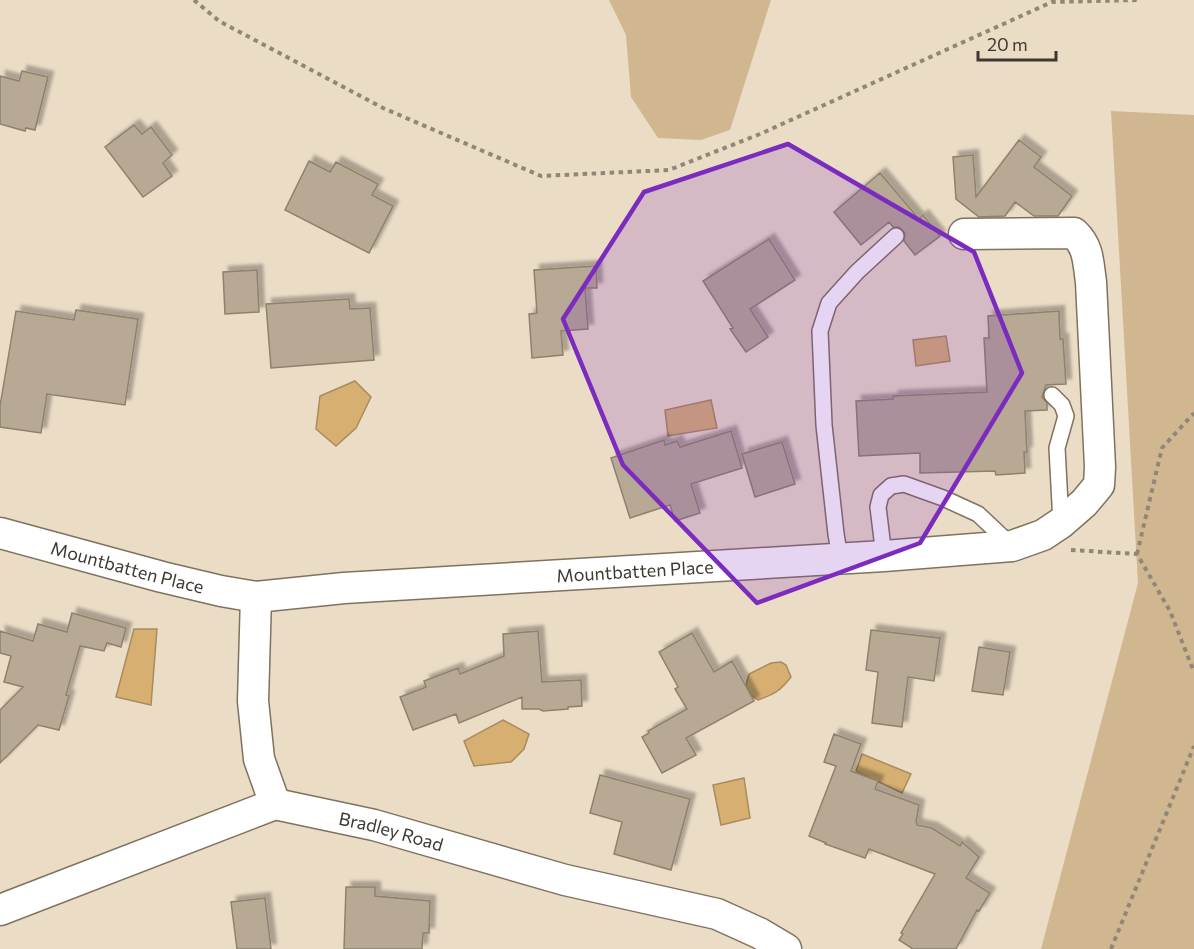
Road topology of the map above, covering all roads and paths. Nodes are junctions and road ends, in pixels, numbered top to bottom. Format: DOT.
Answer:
graph roads {
  1 [pos="194,0"];
  2 [pos="1138,0"];
  3 [pos="964,234"];
  4 [pos="896,236"];
  5 [pos="1052,395"];
  6 [pos="1194,413"];
  7 [pos="0,533"];
  8 [pos="1065,536"];
  9 [pos="1012,546"];
  10 [pos="1137,554"];
  11 [pos="884,556"];
  12 [pos="840,558"];
  13 [pos="256,597"];
  14 [pos="1194,672"];
  15 [pos="1194,746"];
  16 [pos="275,804"];
  17 [pos="0,910"];
  18 [pos="786,949"];
  19 [pos="1111,949"];
  1 -- 2 [label="path"];
  3 -- 8 [label="street, Mountbatten Place"];
  4 -- 12 [label="lane"];
  5 -- 8 [label="lane"];
  6 -- 10 [label="path"];
  7 -- 13 [label="street, Mountbatten Place"];
  8 -- 9 [label="street, Mountbatten Place"];
  8 -- 10 [label="path"];
  9 -- 11 [label="street, Mountbatten Place"];
  9 -- 11 [label="lane"];
  10 -- 14 [label="path"];
  11 -- 12 [label="street, Mountbatten Place"];
  12 -- 13 [label="street, Mountbatten Place"];
  13 -- 16 [label="street"];
  15 -- 19 [label="path"];
  16 -- 17 [label="street"];
  16 -- 18 [label="street, Bradley Road"];
}
